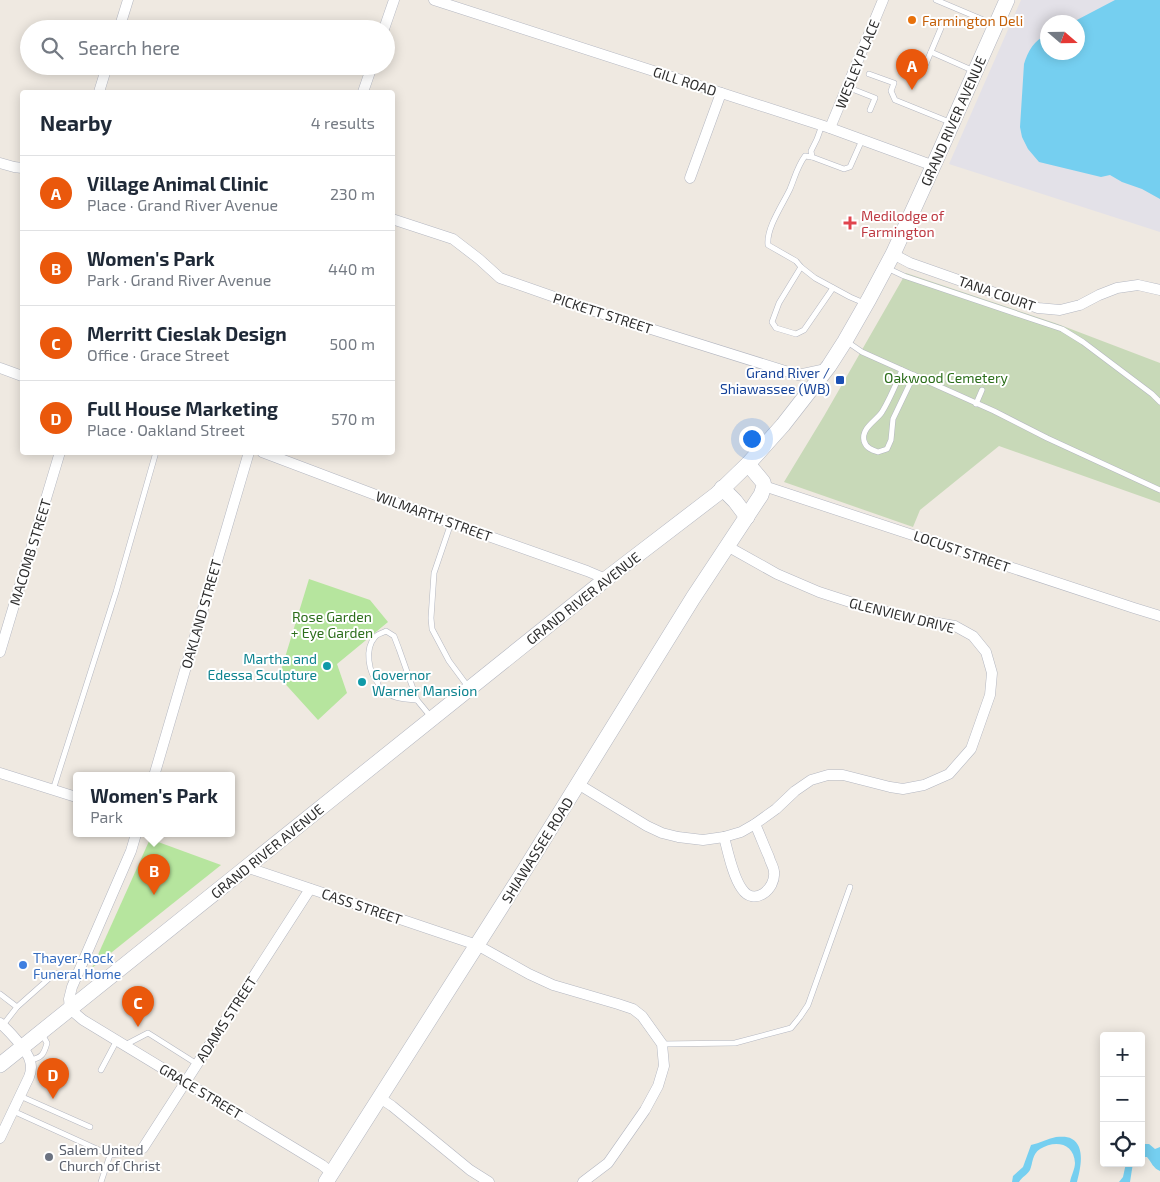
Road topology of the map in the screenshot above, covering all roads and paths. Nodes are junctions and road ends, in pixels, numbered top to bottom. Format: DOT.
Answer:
graph roads {
  1 [pos="128,0"];
  2 [pos="394,0"];
  3 [pos="434,0"];
  4 [pos="883,0"];
  5 [pos="936,0"];
  6 [pos="1007,0"];
  7 [pos="122,20"];
  8 [pos="387,20"];
  9 [pos="996,25"];
  10 [pos="941,28"];
  11 [pos="931,52"];
  12 [pos="975,72"];
  13 [pos="922,73"];
  14 [pos="870,74"];
  15 [pos="104,75"];
  16 [pos="369,75"];
  17 [pos="847,87"];
  18 [pos="100,90"];
  19 [pos="364,90"];
  20 [pos="721,93"];
  21 [pos="870,110"];
  22 [pos="952,124"];
  23 [pos="826,127"];
  24 [pos="862,140"];
  25 [pos="812,157"];
  26 [pos="0,162"];
  27 [pos="934,166"];
  28 [pos="20,168"];
  29 [pos="690,178"];
  30 [pos="395,220"];
  31 [pos="890,261"];
  32 [pos="801,268"];
  33 [pos="833,288"];
  34 [pos="1160,290"];
  35 [pos="866,304"];
  36 [pos="845,341"];
  37 [pos="0,368"];
  38 [pos="826,368"];
  39 [pos="902,370"];
  40 [pos="20,375"];
  41 [pos="914,376"];
  42 [pos="982,390"];
  43 [pos="1160,402"];
  44 [pos="976,404"];
  45 [pos="59,455"];
  46 [pos="155,455"];
  47 [pos="248,455"];
  48 [pos="270,455"];
  49 [pos="748,464"];
  50 [pos="764,486"];
  51 [pos="722,488"];
  52 [pos="1160,490"];
  53 [pos="747,517"];
  54 [pos="451,523"];
  55 [pos="727,546"];
  56 [pos="606,579"];
  57 [pos="1160,616"];
  58 [pos="0,652"];
  59 [pos="378,683"];
  60 [pos="382,688"];
  61 [pos="469,688"];
  62 [pos="417,700"];
  63 [pos="432,718"];
  64 [pos="155,772"];
  65 [pos="0,773"];
  66 [pos="578,784"];
  67 [pos="53,790"];
  68 [pos="73,796"];
  69 [pos="755,824"];
  70 [pos="135,837"];
  71 [pos="724,837"];
  72 [pos="246,867"];
  73 [pos="850,887"];
  74 [pos="310,889"];
  75 [pos="477,945"];
  76 [pos="76,977"];
  77 [pos="0,994"];
  78 [pos="17,1007"];
  79 [pos="70,1009"];
  80 [pos="2,1024"];
  81 [pos="121,1042"];
  82 [pos="662,1044"];
  83 [pos="26,1054"];
  84 [pos="197,1064"];
  85 [pos="0,1065"];
  86 [pos="101,1070"];
  87 [pos="186,1081"];
  88 [pos="20,1096"];
  89 [pos="380,1098"];
  90 [pos="13,1111"];
  91 [pos="90,1127"];
  92 [pos="0,1138"];
  93 [pos="143,1148"];
  94 [pos="110,1155"];
  95 [pos="329,1177"];
  96 [pos="101,1182"];
  97 [pos="489,1182"];
  98 [pos="583,1182"];
  1 -- 7 [label="street"];
  2 -- 8 [label="street"];
  3 -- 20 [label="street, GILL ROAD"];
  4 -- 17 [label="street, WESLEY PLACE"];
  5 -- 9 [label="lane"];
  6 -- 9 [label="main road, GRAND RIVER AVENUE"];
  9 -- 12 [label="main road, GRAND RIVER AVENUE"];
  10 -- 11 [label="lane"];
  11 -- 12 [label="lane"];
  11 -- 13 [label="lane"];
  12 -- 22 [label="main road, GRAND RIVER AVENUE"];
  14 -- 22 [label="lane"];
  15 -- 18 [label="street"];
  16 -- 19 [label="street"];
  17 -- 21 [label="lane"];
  17 -- 23 [label="street, WESLEY PLACE"];
  20 -- 23 [label="street, GILL ROAD"];
  20 -- 29 [label="street"];
  22 -- 27 [label="main road, GRAND RIVER AVENUE"];
  23 -- 24 [label="street, GILL ROAD"];
  23 -- 25 [label="lane"];
  24 -- 25 [label="lane"];
  24 -- 27 [label="street, GILL ROAD"];
  25 -- 32 [label="lane"];
  26 -- 28 [label="street"];
  27 -- 31 [label="main road, GRAND RIVER AVENUE"];
  30 -- 38 [label="street, PICKETT STREET"];
  31 -- 34 [label="street, TANA COURT"];
  31 -- 35 [label="main road, GRAND RIVER AVENUE"];
  31 -- 43 [label="lane"];
  32 -- 33 [label="lane"];
  32 -- 33 [label="lane"];
  33 -- 35 [label="lane"];
  35 -- 36 [label="main road, GRAND RIVER AVENUE"];
  36 -- 38 [label="main road, GRAND RIVER AVENUE"];
  36 -- 39 [label="lane"];
  37 -- 40 [label="street"];
  38 -- 49 [label="main road, GRAND RIVER AVENUE"];
  39 -- 41 [label="lane"];
  39 -- 41 [label="lane"];
  41 -- 44 [label="lane"];
  42 -- 44 [label="lane"];
  44 -- 52 [label="lane"];
  45 -- 58 [label="street, MACOMB STREET"];
  46 -- 67 [label="lane"];
  47 -- 64 [label="street, OAKLAND STREET"];
  48 -- 54 [label="street, WILMARTH STREET"];
  49 -- 50 [label="main road"];
  49 -- 51 [label="main road, GRAND RIVER AVENUE"];
  50 -- 53 [label="main road, SHIAWASSEE ROAD"];
  50 -- 57 [label="street, LOCUST STREET"];
  51 -- 53 [label="main road"];
  51 -- 56 [label="main road, GRAND RIVER AVENUE"];
  53 -- 55 [label="main road, SHIAWASSEE ROAD"];
  54 -- 56 [label="street, WILMARTH STREET"];
  54 -- 61 [label="lane"];
  55 -- 66 [label="main road, SHIAWASSEE ROAD"];
  55 -- 69 [label="street, GLENVIEW DRIVE"];
  56 -- 61 [label="main road, GRAND RIVER AVENUE"];
  59 -- 62 [label="lane"];
  60 -- 62 [label="lane"];
  61 -- 63 [label="main road, GRAND RIVER AVENUE"];
  62 -- 63 [label="lane"];
  63 -- 72 [label="main road, GRAND RIVER AVENUE"];
  65 -- 67 [label="street"];
  66 -- 71 [label="street, GLENVIEW DRIVE"];
  66 -- 75 [label="main road, SHIAWASSEE ROAD"];
  67 -- 68 [label="street"];
  69 -- 71 [label="street, GLENVIEW DRIVE"];
  69 -- 71 [label="street"];
  70 -- 76 [label="street"];
  72 -- 74 [label="street, CASS STREET"];
  72 -- 79 [label="main road, GRAND RIVER AVENUE"];
  73 -- 82 [label="lane"];
  74 -- 75 [label="street, CASS STREET"];
  74 -- 84 [label="street, ADAMS STREET"];
  75 -- 82 [label="street, CASS STREET"];
  75 -- 89 [label="main road, SHIAWASSEE ROAD"];
  76 -- 78 [label="lane"];
  76 -- 79 [label="street"];
  77 -- 78 [label="lane"];
  78 -- 80 [label="lane"];
  79 -- 81 [label="street, GRACE STREET"];
  79 -- 83 [label="main road, GRAND RIVER AVENUE"];
  80 -- 83 [label="street"];
  81 -- 84 [label="lane"];
  81 -- 86 [label="lane"];
  81 -- 87 [label="street, GRACE STREET"];
  82 -- 98 [label="street"];
  83 -- 85 [label="main road, GRAND RIVER AVENUE"];
  83 -- 88 [label="street"];
  84 -- 87 [label="street, ADAMS STREET"];
  87 -- 93 [label="street, ADAMS STREET"];
  87 -- 95 [label="street, GRACE STREET"];
  88 -- 90 [label="street"];
  88 -- 91 [label="lane"];
  89 -- 95 [label="main road, SHIAWASSEE ROAD"];
  89 -- 97 [label="street"];
  90 -- 92 [label="street"];
  90 -- 94 [label="lane"];
  93 -- 94 [label="lane"];
  94 -- 96 [label="lane"];
}
